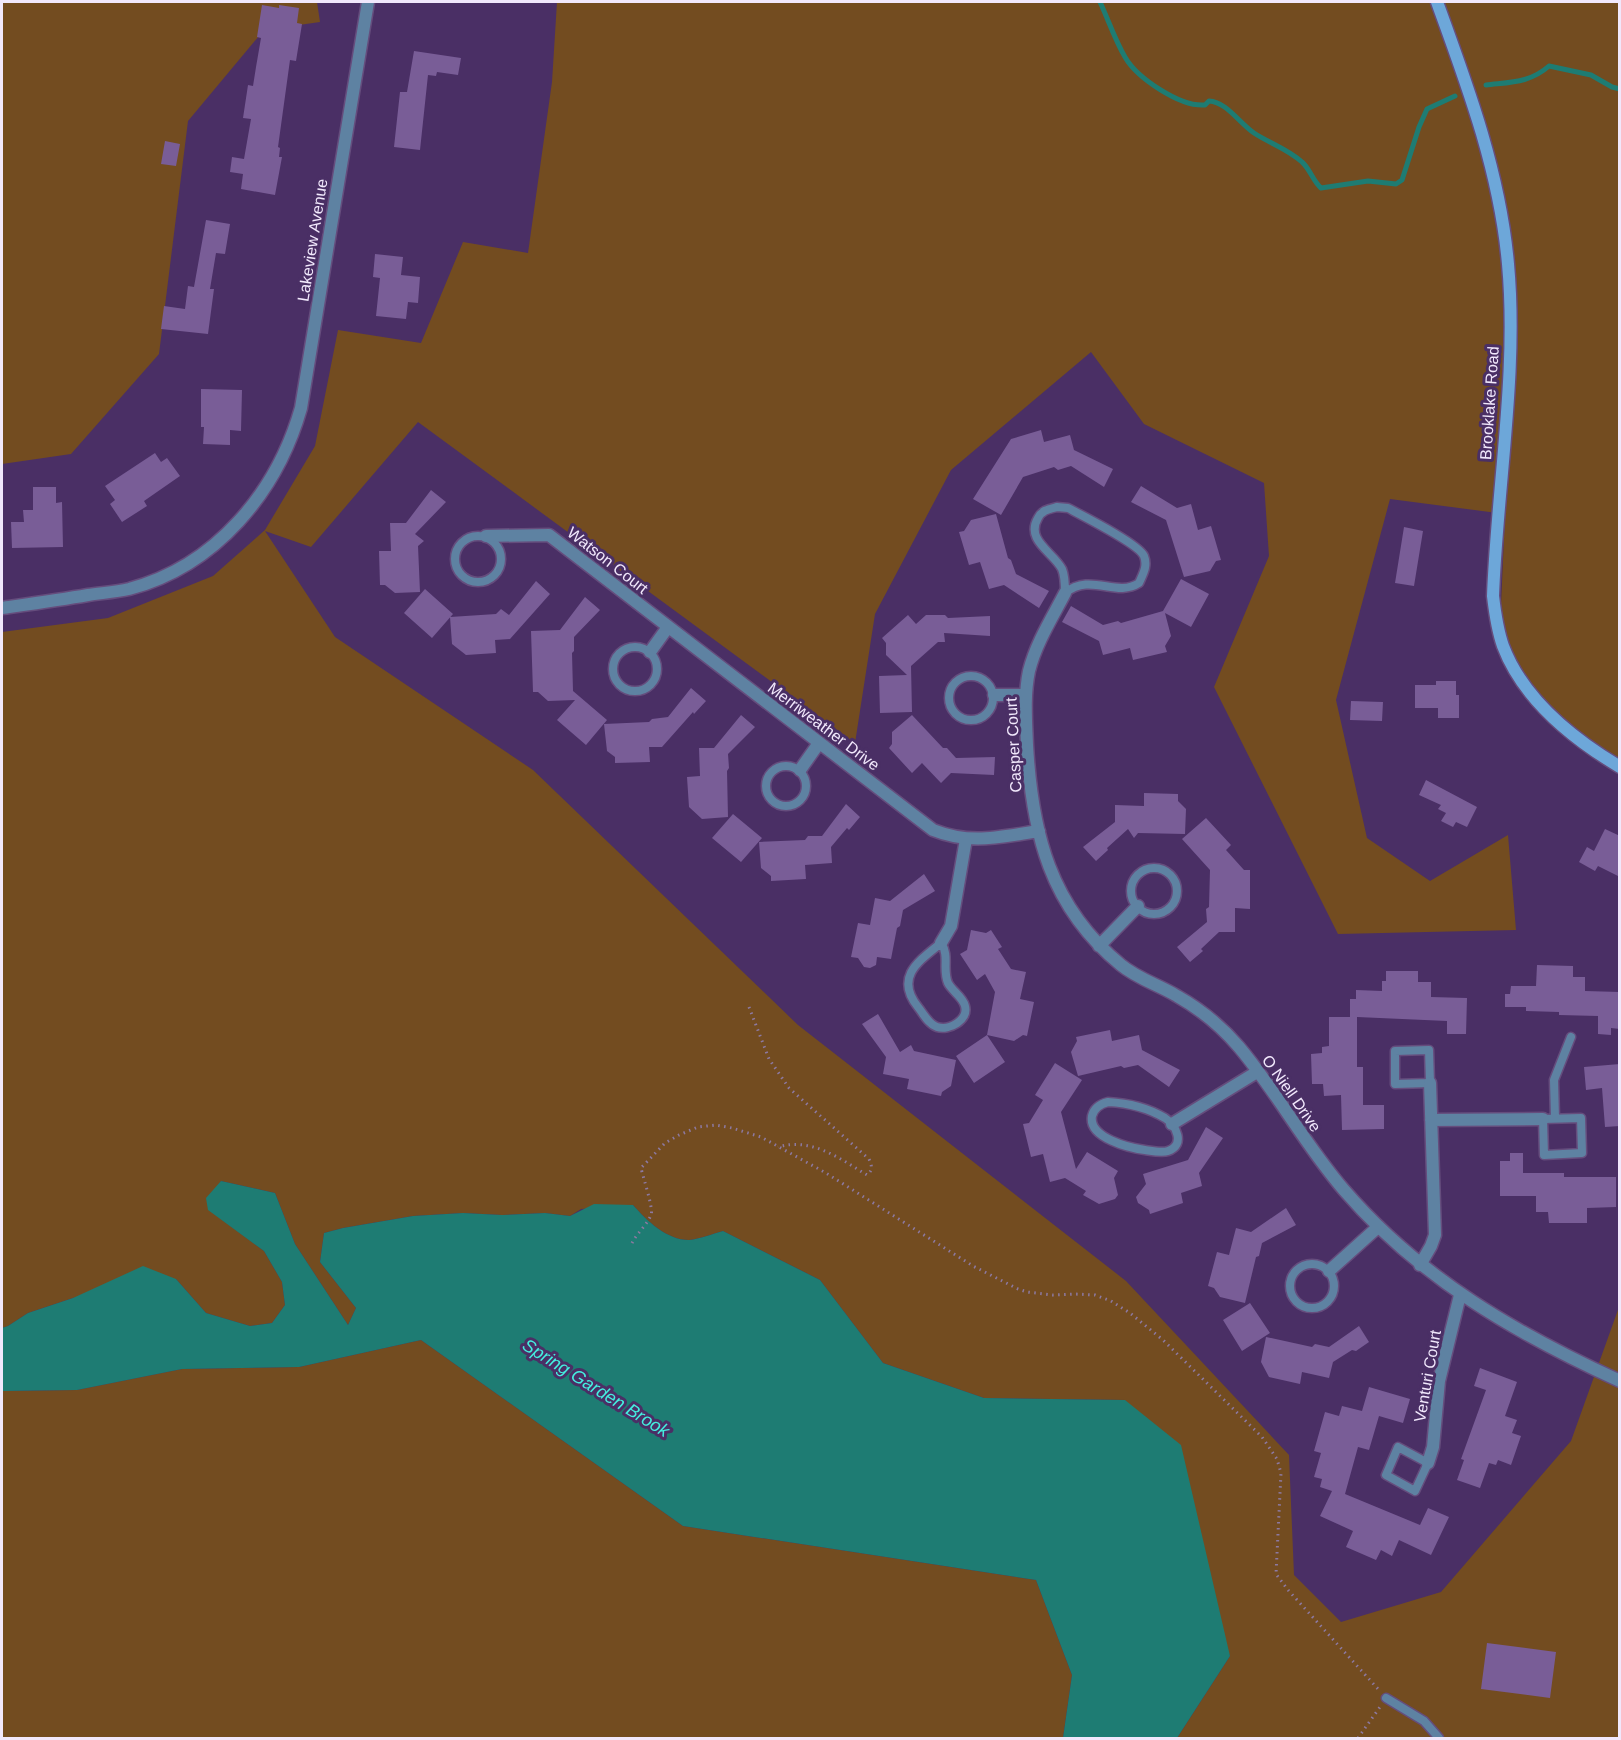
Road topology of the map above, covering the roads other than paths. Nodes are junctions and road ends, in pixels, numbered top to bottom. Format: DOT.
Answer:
graph roads {
  1 [pos="368,2"];
  2 [pos="1437,2"];
  3 [pos="486,536"];
  4 [pos="1065,593"];
  5 [pos="2,608"];
  6 [pos="668,627"];
  7 [pos="650,651"];
  8 [pos="994,695"];
  9 [pos="1026,695"];
  10 [pos="819,743"];
  11 [pos="1620,767"];
  12 [pos="800,770"];
  13 [pos="1038,831"];
  14 [pos="966,839"];
  15 [pos="1137,906"];
  16 [pos="940,943"];
  17 [pos="1100,946"];
  18 [pos="1570,1037"];
  19 [pos="1257,1072"];
  20 [pos="1430,1083"];
  21 [pos="1549,1119"];
  22 [pos="1431,1120"];
  23 [pos="1172,1124"];
  24 [pos="1378,1227"];
  25 [pos="1420,1265"];
  26 [pos="1329,1271"];
  27 [pos="1461,1295"];
  28 [pos="1620,1381"];
  29 [pos="1428,1463"];
  30 [pos="1386,1698"];
  31 [pos="1439,1738"];
  1 -- 5 [label="street, Lakeview Avenue"];
  2 -- 11 [label="street, Brooklake Road"];
  3 -- 3 [label="lane, Watson Court"];
  3 -- 6 [label="street, Watson Court"];
  4 -- 4 [label="lane"];
  4 -- 9 [label="street, Casper Court"];
  6 -- 7 [label="street"];
  6 -- 10 [label="street, Merriweather Drive"];
  7 -- 7 [label="lane"];
  8 -- 8 [label="lane"];
  8 -- 9 [label="street"];
  9 -- 13 [label="street, Casper Court"];
  10 -- 12 [label="street"];
  10 -- 14 [label="street, Merriweather Drive"];
  12 -- 12 [label="lane"];
  13 -- 14 [label="street"];
  13 -- 17 [label="street, O Niell Drive"];
  14 -- 16 [label="street"];
  15 -- 15 [label="lane"];
  15 -- 17 [label="street"];
  16 -- 16 [label="lane"];
  17 -- 19 [label="street, O Niell Drive"];
  18 -- 21 [label="lane"];
  19 -- 23 [label="street"];
  19 -- 24 [label="street, O Niell Drive"];
  20 -- 20 [label="lane"];
  20 -- 22 [label="street"];
  21 -- 21 [label="lane"];
  21 -- 22 [label="street"];
  22 -- 25 [label="street"];
  23 -- 23 [label="lane"];
  24 -- 25 [label="street, O Niell Drive"];
  24 -- 26 [label="street"];
  25 -- 27 [label="street, O Niell Drive"];
  26 -- 26 [label="lane"];
  27 -- 28 [label="street, O Niell Drive"];
  27 -- 29 [label="street, Venturi Court"];
  29 -- 29 [label="lane, Venturi Court"];
  30 -- 31 [label="lane"];
}
